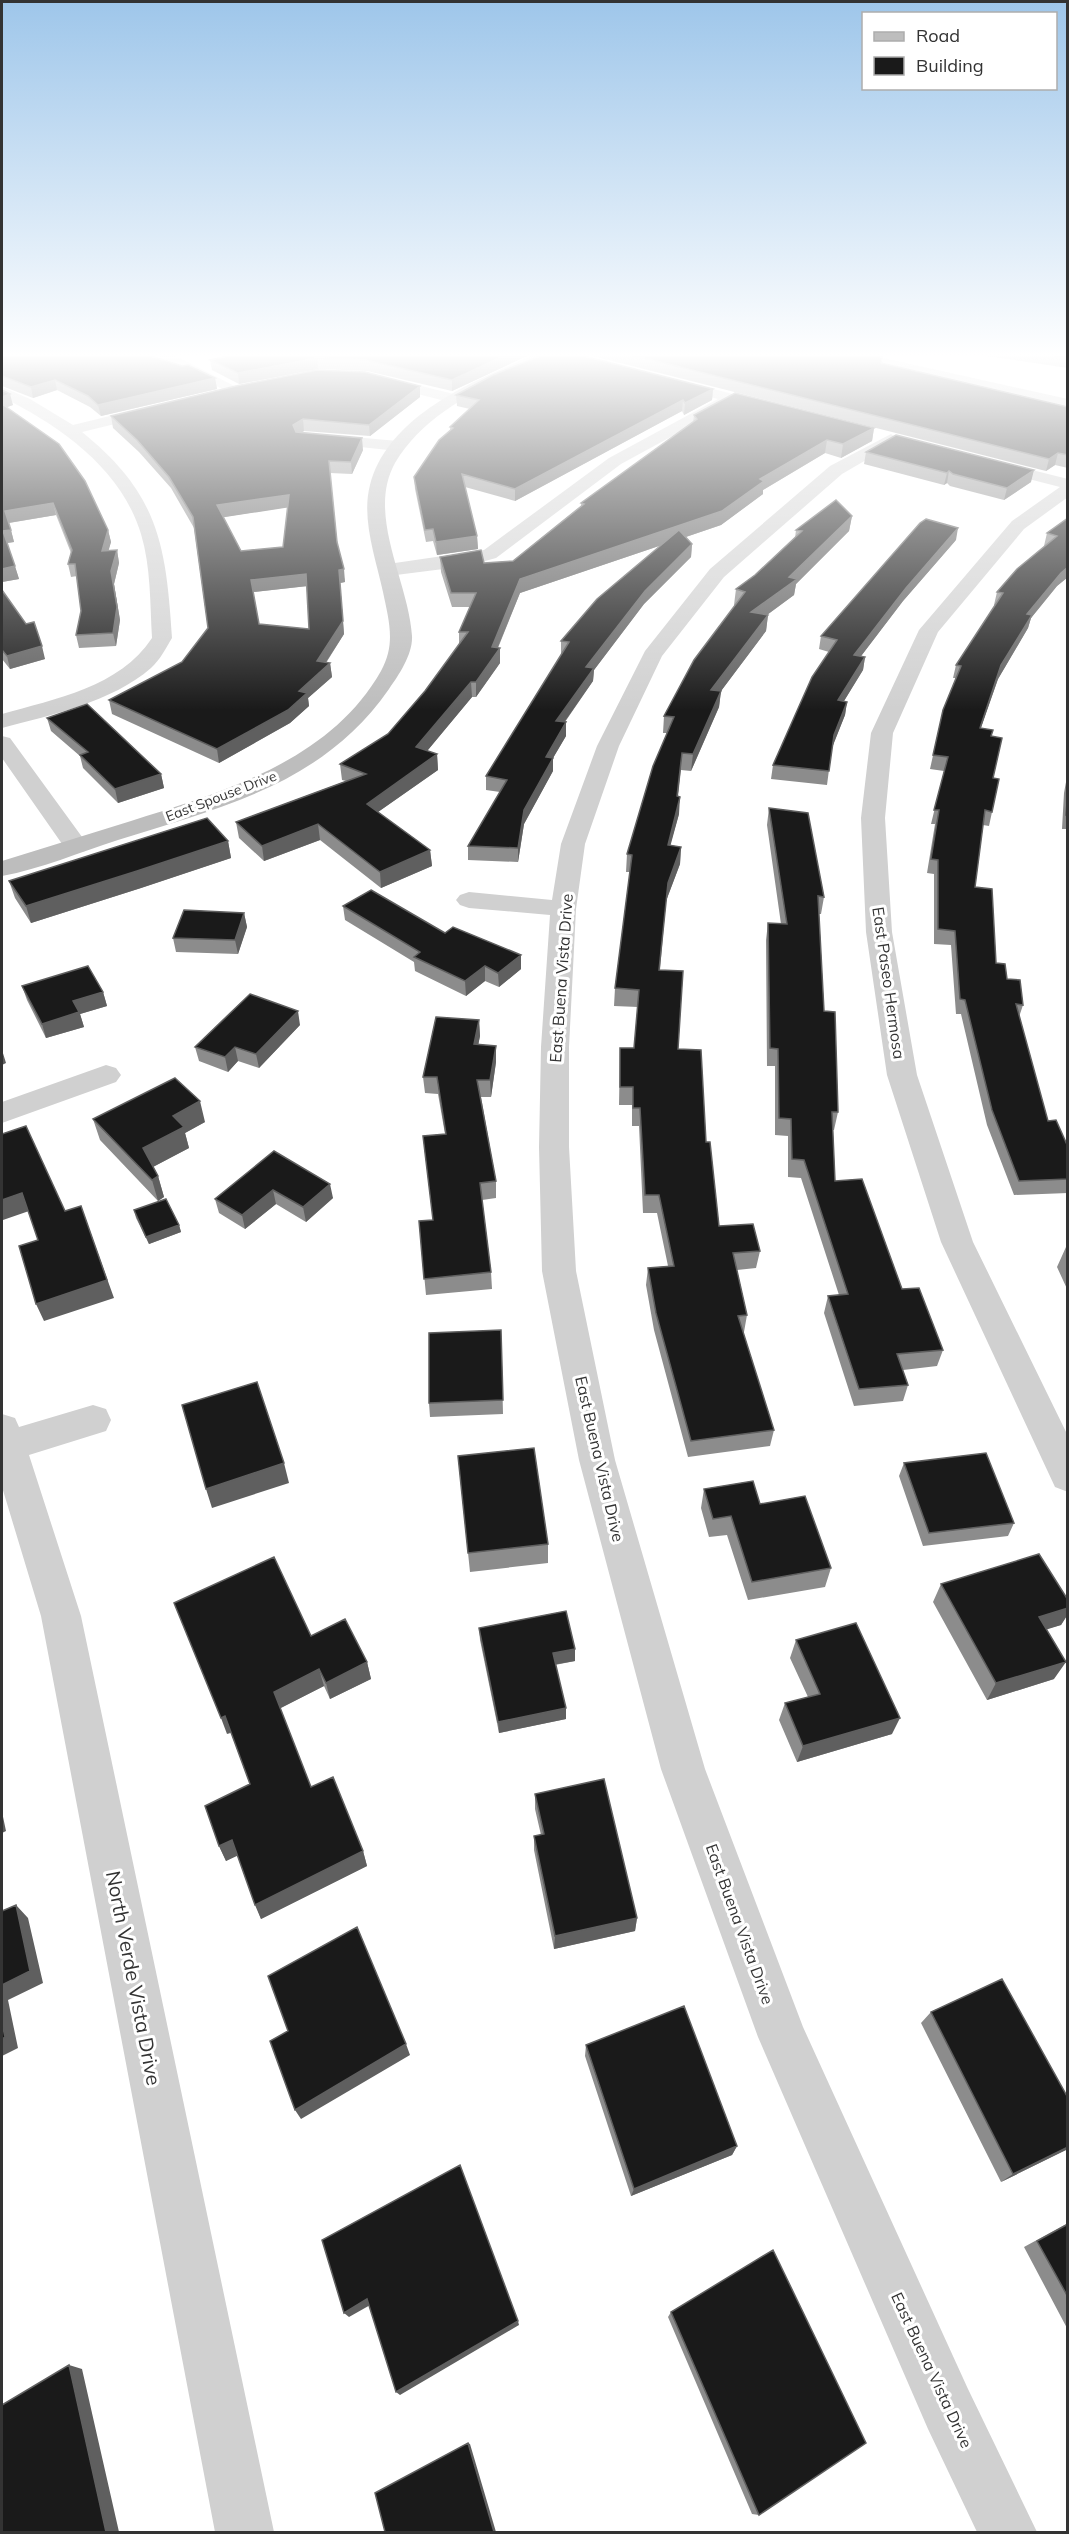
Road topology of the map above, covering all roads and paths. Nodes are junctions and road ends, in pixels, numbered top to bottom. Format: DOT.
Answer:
graph roads {
  1 [pos="115,473"];
  2 [pos="384,473"];
  3 [pos="599,473"];
  4 [pos="832,473"];
  5 [pos="1021,473"];
  6 [pos="1068,486"];
  7 [pos="388,570"];
  8 [pos="2,721"];
  9 [pos="2,743"];
  10 [pos="76,846"];
  11 [pos="2,868"];
  12 [pos="469,900"];
  13 [pos="563,909"];
  14 [pos="106,1076"];
  15 [pos="2,1113"];
  16 [pos="93,1420"];
  17 [pos="5,1437"];
  18 [pos="1068,1476"];
  19 [pos="245,2532"];
  20 [pos="1008,2532"];
  1 -- 8 [label="street"];
  2 -- 7 [label="main road, East Spouse Drive"];
  3 -- 7 [label="street"];
  4 -- 13 [label="street, East Buena Vista Drive"];
  5 -- 6 [label="street"];
  6 -- 18 [label="street, East Paseo Hermosa"];
  7 -- 10 [label="main road, East Spouse Drive"];
  9 -- 10 [label="street"];
  10 -- 11 [label="main road, East Spouse Drive"];
  12 -- 13 [label="street"];
  13 -- 20 [label="street, East Buena Vista Drive"];
  14 -- 15 [label="street"];
  16 -- 17 [label="street"];
  17 -- 19 [label="street, North Verde Vista Drive"];
}
